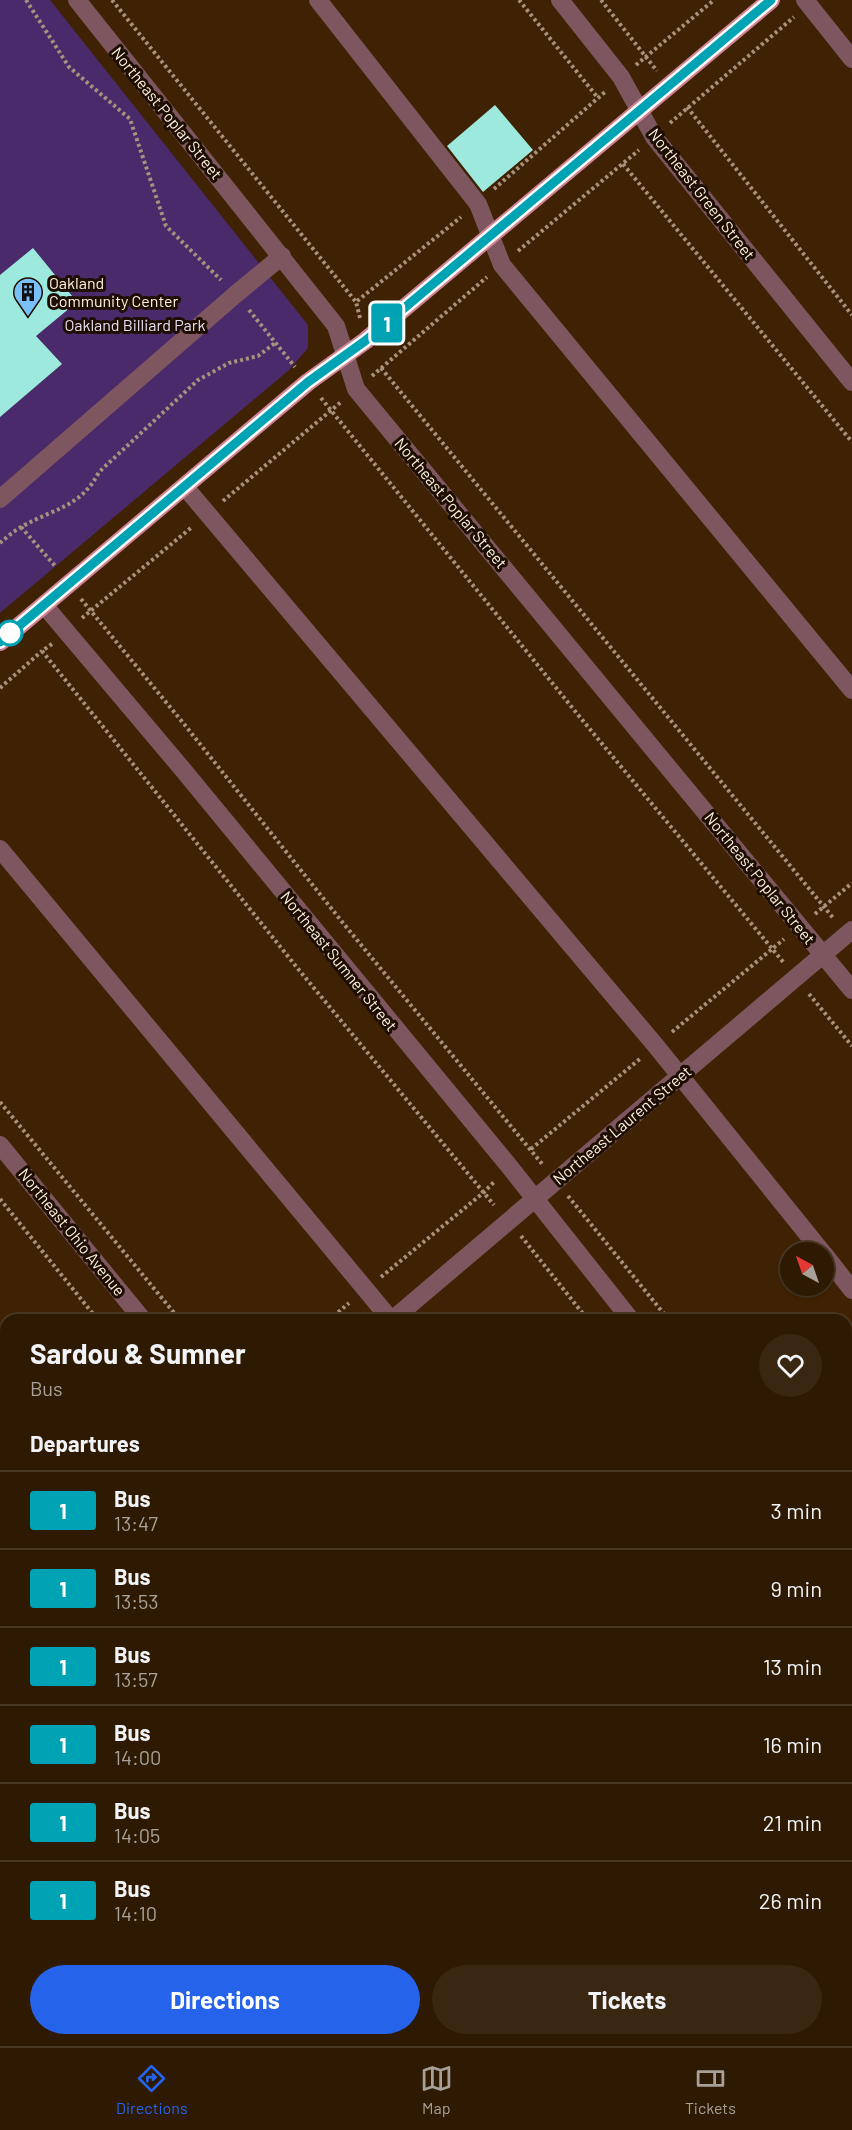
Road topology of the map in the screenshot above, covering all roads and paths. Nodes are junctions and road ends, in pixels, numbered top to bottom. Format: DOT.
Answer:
graph roads {
  1 [pos="26,0"];
  2 [pos="77,0"];
  3 [pos="112,0"];
  4 [pos="318,0"];
  5 [pos="519,0"];
  6 [pos="561,0"];
  7 [pos="601,0"];
  8 [pos="714,0"];
  9 [pos="771,0"];
  10 [pos="807,2"];
  11 [pos="646,57"];
  12 [pos="852,59"];
  13 [pos="621,77"];
  14 [pos="669,86"];
  15 [pos="598,98"];
  16 [pos="688,108"];
  17 [pos="640,110"];
  18 [pos="654,137"];
  19 [pos="623,164"];
  20 [pos="478,204"];
  21 [pos="489,236"];
  22 [pos="282,256"];
  23 [pos="502,265"];
  24 [pos="236,294"];
  25 [pos="356,302"];
  26 [pos="852,315"];
  27 [pos="365,341"];
  28 [pos="275,343"];
  29 [pos="345,356"];
  30 [pos="381,368"];
  31 [pos="308,382"];
  32 [pos="852,382"];
  33 [pos="356,389"];
  34 [pos="331,410"];
  35 [pos="852,442"];
  36 [pos="185,487"];
  37 [pos="0,499"];
  38 [pos="207,514"];
  39 [pos="21,527"];
  40 [pos="0,543"];
  41 [pos="70,584"];
  42 [pos="44,605"];
  43 [pos="89,611"];
  44 [pos="68,634"];
  45 [pos="0,642"];
  46 [pos="42,651"];
  47 [pos="0,688"];
  48 [pos="852,690"];
  49 [pos="0,849"];
  50 [pos="852,883"];
  51 [pos="823,907"];
  52 [pos="801,927"];
  53 [pos="850,932"];
  54 [pos="773,947"];
  55 [pos="823,954"];
  56 [pos="795,977"];
  57 [pos="852,990"];
  58 [pos="656,1046"];
  59 [pos="852,1046"];
  60 [pos="680,1075"];
  61 [pos="0,1102"];
  62 [pos="0,1145"];
  63 [pos="531,1149"];
  64 [pos="509,1166"];
  65 [pos="556,1181"];
  66 [pos="483,1193"];
  67 [pos="0,1199"];
  68 [pos="534,1199"];
  69 [pos="509,1221"];
  70 [pos="814,1242"];
  71 [pos="834,1267"];
  72 [pos="366,1290"];
  73 [pos="852,1290"];
  74 [pos="93,1314"];
  75 [pos="138,1314"];
  76 [pos="175,1314"];
  77 [pos="336,1314"];
  78 [pos="387,1314"];
  79 [pos="399,1314"];
  80 [pos="583,1314"];
  81 [pos="626,1314"];
  82 [pos="664,1314"];
  1 -- 24 [label="path"];
  2 -- 22 [label="street, Northeast Poplar Street"];
  3 -- 25 [label="path"];
  4 -- 20 [label="street"];
  5 -- 15 [label="path"];
  6 -- 13 [label="street, Northeast Green Street"];
  7 -- 11 [label="path"];
  8 -- 11 [label="path"];
  9 -- 14 [label="main road"];
  10 -- 12 [label="street"];
  10 -- 16 [label="path"];
  11 -- 13 [label="path"];
  11 -- 14 [label="path"];
  13 -- 15 [label="path"];
  13 -- 17 [label="street, Northeast Green Street"];
  14 -- 16 [label="path"];
  14 -- 17 [label="main road"];
  15 -- 20 [label="path"];
  16 -- 18 [label="path"];
  16 -- 26 [label="path"];
  17 -- 18 [label="street, Northeast Green Street"];
  17 -- 21 [label="main road"];
  18 -- 19 [label="path"];
  18 -- 32 [label="street, Northeast Green Street"];
  19 -- 23 [label="path"];
  19 -- 35 [label="path"];
  20 -- 21 [label="street"];
  20 -- 25 [label="path"];
  21 -- 23 [label="street"];
  21 -- 27 [label="main road"];
  22 -- 24 [label="street"];
  22 -- 29 [label="street, Northeast Poplar Street"];
  23 -- 30 [label="path"];
  23 -- 48 [label="street"];
  24 -- 28 [label="path"];
  24 -- 37 [label="street"];
  25 -- 27 [label="path"];
  27 -- 29 [label="main road"];
  28 -- 31 [label="path"];
  28 -- 39 [label="path"];
  29 -- 31 [label="main road"];
  29 -- 33 [label="street, Northeast Poplar Street"];
  30 -- 33 [label="path"];
  30 -- 51 [label="path"];
  31 -- 34 [label="path"];
  31 -- 36 [label="main road"];
  33 -- 34 [label="path"];
  33 -- 52 [label="street, Northeast Poplar Street"];
  34 -- 38 [label="path"];
  34 -- 54 [label="path"];
  36 -- 38 [label="street"];
  36 -- 41 [label="main road"];
  38 -- 43 [label="path"];
  38 -- 58 [label="street"];
  39 -- 40 [label="path"];
  39 -- 41 [label="path"];
  41 -- 42 [label="main road"];
  41 -- 43 [label="path"];
  42 -- 44 [label="street, Northeast Sumner Street"];
  42 -- 45 [label="main road"];
  43 -- 44 [label="path"];
  43 -- 63 [label="path"];
  44 -- 46 [label="path"];
  44 -- 64 [label="street, Northeast Sumner Street"];
  46 -- 47 [label="path"];
  46 -- 66 [label="path"];
  49 -- 72 [label="street"];
  50 -- 51 [label="path"];
  51 -- 52 [label="path"];
  51 -- 53 [label="path"];
  52 -- 54 [label="path"];
  52 -- 55 [label="street, Northeast Poplar Street"];
  53 -- 55 [label="street, Northeast Laurent Street"];
  54 -- 56 [label="path"];
  54 -- 58 [label="path"];
  55 -- 56 [label="street, Northeast Laurent Street"];
  55 -- 57 [label="street, Northeast Poplar Street"];
  56 -- 59 [label="path"];
  56 -- 60 [label="street, Northeast Laurent Street"];
  58 -- 60 [label="street"];
  58 -- 63 [label="path"];
  60 -- 65 [label="street, Northeast Laurent Street"];
  60 -- 70 [label="street"];
  61 -- 76 [label="path"];
  62 -- 75 [label="street, Northeast Ohio Avenue"];
  63 -- 64 [label="path"];
  63 -- 65 [label="path"];
  64 -- 66 [label="path"];
  64 -- 68 [label="street, Northeast Sumner Street"];
  65 -- 68 [label="street, Northeast Laurent Street"];
  65 -- 82 [label="path"];
  66 -- 69 [label="path"];
  66 -- 72 [label="path"];
  67 -- 74 [label="path"];
  68 -- 69 [label="street, Northeast Laurent Street"];
  68 -- 81 [label="street, Northeast Sumner Street"];
  69 -- 79 [label="street, Northeast Laurent Street"];
  69 -- 80 [label="path"];
  71 -- 73 [label="street"];
  72 -- 77 [label="path"];
  72 -- 78 [label="street"];
}
